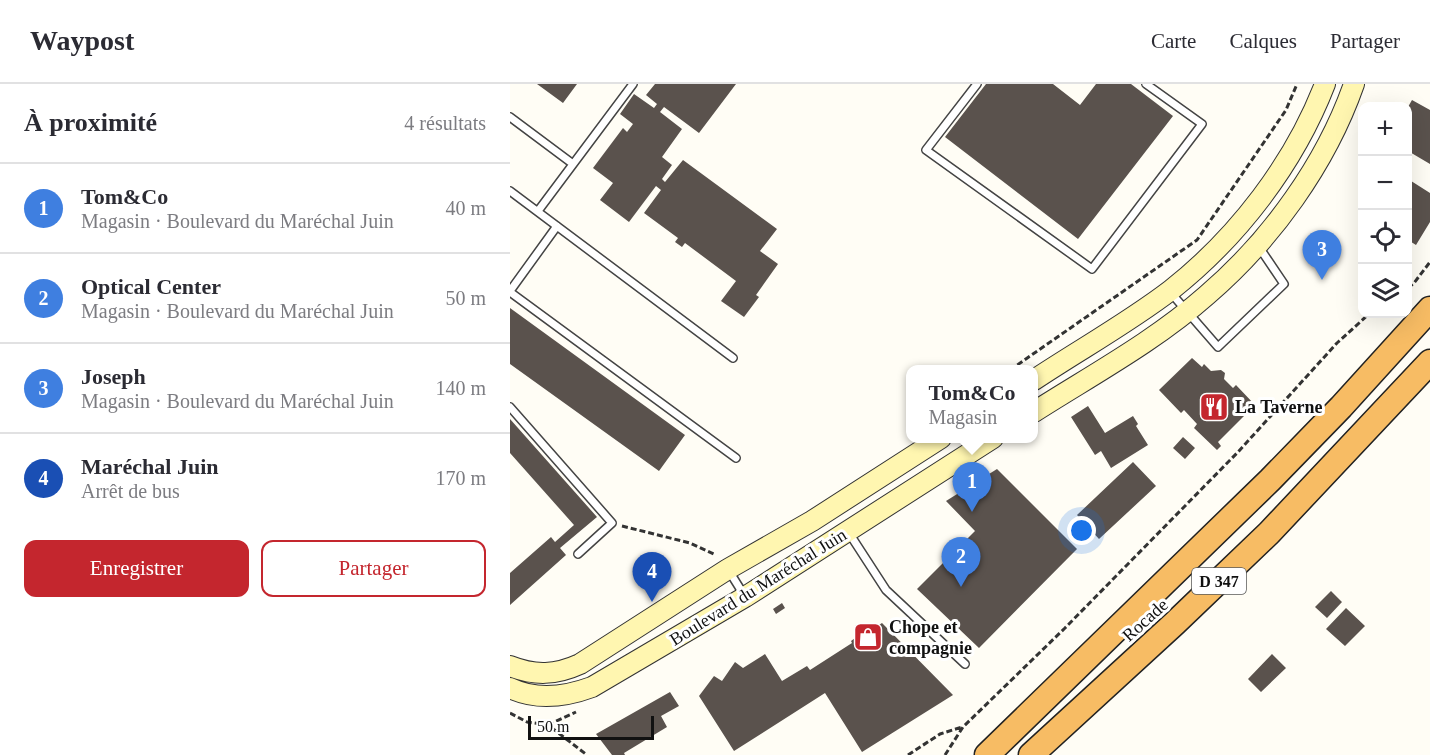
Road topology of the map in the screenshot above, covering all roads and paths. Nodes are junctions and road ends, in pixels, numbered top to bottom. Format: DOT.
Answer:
graph roads {
  1 [pos="633,84"];
  2 [pos="977,84"];
  3 [pos="1146,84"];
  4 [pos="1297,84"];
  5 [pos="1324,84"];
  6 [pos="1354,84"];
  7 [pos="510,117"];
  8 [pos="573,164"];
  9 [pos="510,191"];
  10 [pos="538,212"];
  11 [pos="557,226"];
  12 [pos="1258,244"];
  13 [pos="1430,262"];
  14 [pos="1412,284"];
  15 [pos="1170,291"];
  16 [pos="510,292"];
  17 [pos="1430,309"];
  18 [pos="1186,312"];
  19 [pos="1364,318"];
  20 [pos="1430,331"];
  21 [pos="734,358"];
  22 [pos="1430,362"];
  23 [pos="1017,365"];
  24 [pos="1038,377"];
  25 [pos="510,406"];
  26 [pos="1038,409"];
  27 [pos="934,443"];
  28 [pos="985,443"];
  29 [pos="736,458"];
  30 [pos="612,523"];
  31 [pos="848,531"];
  32 [pos="578,554"];
  33 [pos="725,564"];
  34 [pos="745,597"];
  35 [pos="965,664"];
  36 [pos="510,666"];
  37 [pos="510,688"];
  38 [pos="510,713"];
  39 [pos="963,727"];
  40 [pos="587,755"];
  41 [pos="908,755"];
  42 [pos="945,755"];
  43 [pos="988,755"];
  44 [pos="1031,755"];
  1 -- 8 [label="lane"];
  2 -- 3 [label="lane"];
  4 -- 23 [label="path"];
  5 -- 15 [label="main road"];
  6 -- 12 [label="main road"];
  7 -- 8 [label="lane"];
  8 -- 10 [label="lane"];
  9 -- 10 [label="lane"];
  10 -- 11 [label="lane"];
  11 -- 16 [label="lane"];
  11 -- 21 [label="lane"];
  12 -- 18 [label="main road"];
  12 -- 18 [label="lane"];
  13 -- 14 [label="path"];
  15 -- 18 [label="lane"];
  15 -- 24 [label="main road"];
  16 -- 29 [label="lane"];
  17 -- 43 [label="highway"];
  18 -- 26 [label="main road"];
  19 -- 39 [label="path"];
  20 -- 43 [label="highway, Rocade / D 347"];
  22 -- 44 [label="highway, D 347"];
  25 -- 30 [label="lane"];
  27 -- 33 [label="main road, Boulevard du Maréchal Juin"];
  28 -- 31 [label="main road, Boulevard du Maréchal Juin"];
  30 -- 32 [label="lane"];
  30 -- 33 [label="path"];
  31 -- 34 [label="main road, Boulevard du Maréchal Juin"];
  31 -- 35 [label="lane"];
  33 -- 34 [label="lane"];
  33 -- 36 [label="main road, Boulevard du Maréchal Juin"];
  34 -- 37 [label="main road, Boulevard du Maréchal Juin"];
  38 -- 40 [label="path"];
  39 -- 41 [label="path"];
  39 -- 42 [label="path"];
}
